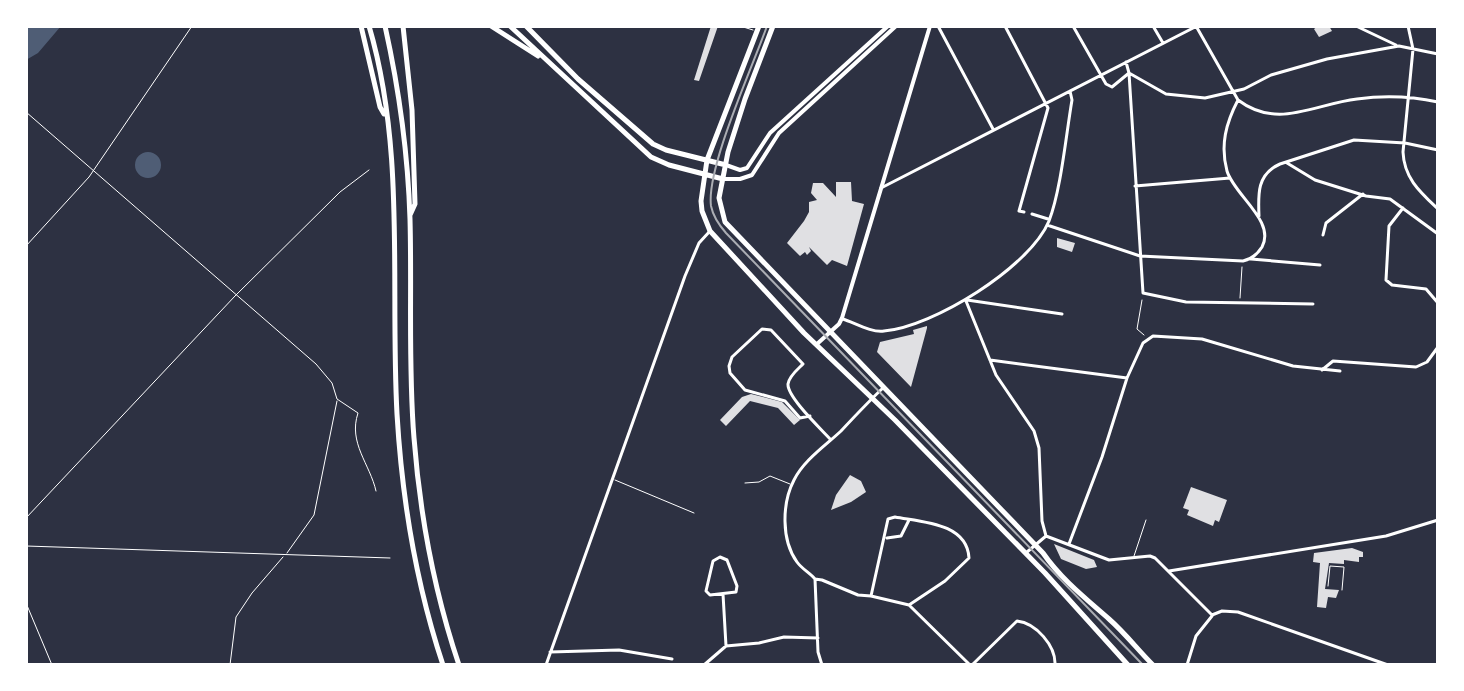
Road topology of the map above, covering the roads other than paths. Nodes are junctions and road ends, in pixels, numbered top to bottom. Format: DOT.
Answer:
graph roads {
  1 [pos="361,26"];
  2 [pos="369,26"];
  3 [pos="385,26"];
  4 [pos="403,26"];
  5 [pos="491,26"];
  6 [pos="510,26"];
  7 [pos="526,26"];
  8 [pos="740,26"];
  9 [pos="773,26"];
  10 [pos="888,26"];
  11 [pos="896,26"];
  12 [pos="930,26"];
  13 [pos="938,26"];
  14 [pos="1005,26"];
  15 [pos="1073,26"];
  16 [pos="1153,26"];
  17 [pos="1196,26"];
  18 [pos="1356,26"];
  19 [pos="1408,26"];
  20 [pos="758,28"];
  21 [pos="1163,43"];
  22 [pos="1399,46"];
  23 [pos="1413,49"];
  24 [pos="1438,54"];
  25 [pos="1126,62"];
  26 [pos="555,68"];
  27 [pos="1129,73"];
  28 [pos="1101,75"];
  29 [pos="1070,91"];
  30 [pos="1233,92"];
  31 [pos="1409,96"];
  32 [pos="1238,100"];
  33 [pos="1438,102"];
  34 [pos="1046,103"];
  35 [pos="385,116"];
  36 [pos="994,129"];
  37 [pos="1405,143"];
  38 [pos="1438,150"];
  39 [pos="707,160"];
  40 [pos="1287,163"];
  41 [pos="726,165"];
  42 [pos="703,175"];
  43 [pos="1230,178"];
  44 [pos="723,179"];
  45 [pos="1135,186"];
  46 [pos="881,188"];
  47 [pos="1363,194"];
  48 [pos="1403,208"];
  49 [pos="1438,209"];
  50 [pos="1024,212"];
  51 [pos="1032,214"];
  52 [pos="410,216"];
  53 [pos="1049,219"];
  54 [pos="1259,219"];
  55 [pos="1047,225"];
  56 [pos="710,231"];
  57 [pos="1438,234"];
  58 [pos="1323,235"];
  59 [pos="1140,256"];
  60 [pos="1251,259"];
  61 [pos="1320,265"];
  62 [pos="967,300"];
  63 [pos="1438,303"];
  64 [pos="1313,304"];
  65 [pos="1062,314"];
  66 [pos="842,318"];
  67 [pos="830,331"];
  68 [pos="817,344"];
  69 [pos="1438,347"];
  70 [pos="990,360"];
  71 [pos="1322,370"];
  72 [pos="1340,371"];
  73 [pos="1127,378"];
  74 [pos="884,386"];
  75 [pos="872,398"];
  76 [pos="810,416"];
  77 [pos="831,440"];
  78 [pos="612,479"];
  79 [pos="745,483"];
  80 [pos="792,485"];
  81 [pos="694,513"];
  82 [pos="909,520"];
  83 [pos="1146,520"];
  84 [pos="1438,520"];
  85 [pos="1046,536"];
  86 [pos="886,538"];
  87 [pos="1069,544"];
  88 [pos="1035,545"];
  89 [pos="1025,555"];
  90 [pos="1133,557"];
  91 [pos="1169,571"];
  92 [pos="815,579"];
  93 [pos="723,594"];
  94 [pos="871,596"];
  95 [pos="909,605"];
  96 [pos="1212,615"];
  97 [pos="818,638"];
  98 [pos="726,646"];
  99 [pos="550,652"];
  100 [pos="672,659"];
  101 [pos="443,665"];
  102 [pos="459,665"];
  103 [pos="546,665"];
  104 [pos="704,665"];
  105 [pos="822,665"];
  106 [pos="971,665"];
  107 [pos="1055,665"];
  108 [pos="1128,665"];
  109 [pos="1153,665"];
  110 [pos="1187,665"];
  111 [pos="1388,665"];
  1 -- 35 [label="main road"];
  2 -- 35 [label="main road"];
  3 -- 52 [label="main road"];
  4 -- 52 [label="main road"];
  5 -- 26 [label="main road"];
  6 -- 26 [label="main road"];
  7 -- 39 [label="main road"];
  8 -- 20 [label="lane"];
  9 -- 41 [label="main road"];
  10 -- 41 [label="main road"];
  11 -- 44 [label="main road"];
  12 -- 46 [label="main road"];
  13 -- 36 [label="street"];
  14 -- 34 [label="street"];
  15 -- 28 [label="street"];
  16 -- 21 [label="street"];
  17 -- 21 [label="street"];
  17 -- 30 [label="street"];
  18 -- 22 [label="street"];
  19 -- 23 [label="street"];
  20 -- 39 [label="main road"];
  21 -- 25 [label="street"];
  22 -- 23 [label="street"];
  22 -- 30 [label="street"];
  23 -- 24 [label="street"];
  23 -- 31 [label="street"];
  25 -- 27 [label="street"];
  25 -- 28 [label="street"];
  26 -- 42 [label="main road"];
  27 -- 28 [label="street"];
  27 -- 30 [label="street"];
  27 -- 45 [label="street"];
  28 -- 29 [label="street"];
  29 -- 34 [label="street"];
  29 -- 53 [label="street"];
  30 -- 32 [label="street"];
  31 -- 32 [label="street"];
  31 -- 33 [label="street"];
  31 -- 37 [label="street"];
  32 -- 43 [label="street"];
  34 -- 36 [label="street"];
  34 -- 50 [label="street"];
  35 -- 101 [label="main road"];
  36 -- 46 [label="street"];
  37 -- 38 [label="street"];
  37 -- 40 [label="street"];
  37 -- 49 [label="street"];
  39 -- 41 [label="main road"];
  39 -- 42 [label="main road"];
  40 -- 47 [label="street"];
  40 -- 54 [label="street"];
  41 -- 44 [label="main road"];
  42 -- 44 [label="main road"];
  42 -- 56 [label="main road"];
  43 -- 45 [label="street"];
  43 -- 54 [label="street"];
  44 -- 67 [label="main road"];
  45 -- 59 [label="street"];
  46 -- 66 [label="main road"];
  47 -- 48 [label="street"];
  47 -- 58 [label="street"];
  48 -- 57 [label="street"];
  48 -- 63 [label="street"];
  51 -- 53 [label="street"];
  52 -- 102 [label="main road"];
  53 -- 55 [label="street"];
  54 -- 60 [label="street"];
  55 -- 59 [label="street"];
  55 -- 62 [label="street"];
  56 -- 68 [label="main road"];
  56 -- 78 [label="street"];
  59 -- 60 [label="street"];
  59 -- 64 [label="street"];
  60 -- 61 [label="street"];
  62 -- 65 [label="street"];
  62 -- 66 [label="street"];
  62 -- 70 [label="street"];
  66 -- 67 [label="main road"];
  67 -- 68 [label="main road"];
  67 -- 74 [label="main road"];
  68 -- 75 [label="main road"];
  69 -- 71 [label="street"];
  70 -- 73 [label="street"];
  70 -- 85 [label="street"];
  71 -- 72 [label="street"];
  71 -- 73 [label="street"];
  73 -- 87 [label="street"];
  74 -- 75 [label="street"];
  74 -- 88 [label="main road"];
  75 -- 77 [label="street"];
  75 -- 89 [label="main road"];
  76 -- 76 [label="street"];
  76 -- 77 [label="street"];
  77 -- 80 [label="street"];
  78 -- 81 [label="lane"];
  78 -- 99 [label="street"];
  79 -- 80 [label="lane"];
  80 -- 92 [label="street"];
  82 -- 86 [label="street"];
  82 -- 86 [label="street"];
  82 -- 95 [label="street"];
  83 -- 90 [label="lane"];
  84 -- 91 [label="street"];
  85 -- 87 [label="street"];
  85 -- 88 [label="street"];
  86 -- 94 [label="street"];
  87 -- 90 [label="street"];
  88 -- 89 [label="street"];
  88 -- 109 [label="main road"];
  89 -- 108 [label="main road"];
  90 -- 91 [label="street"];
  91 -- 96 [label="street"];
  92 -- 94 [label="street"];
  92 -- 97 [label="street"];
  93 -- 93 [label="street"];
  93 -- 98 [label="street"];
  94 -- 95 [label="street"];
  95 -- 106 [label="street"];
  96 -- 110 [label="street"];
  96 -- 111 [label="street"];
  97 -- 98 [label="street"];
  97 -- 105 [label="street"];
  98 -- 104 [label="street"];
  99 -- 100 [label="street"];
  99 -- 103 [label="street"];
  106 -- 107 [label="street"];
}
